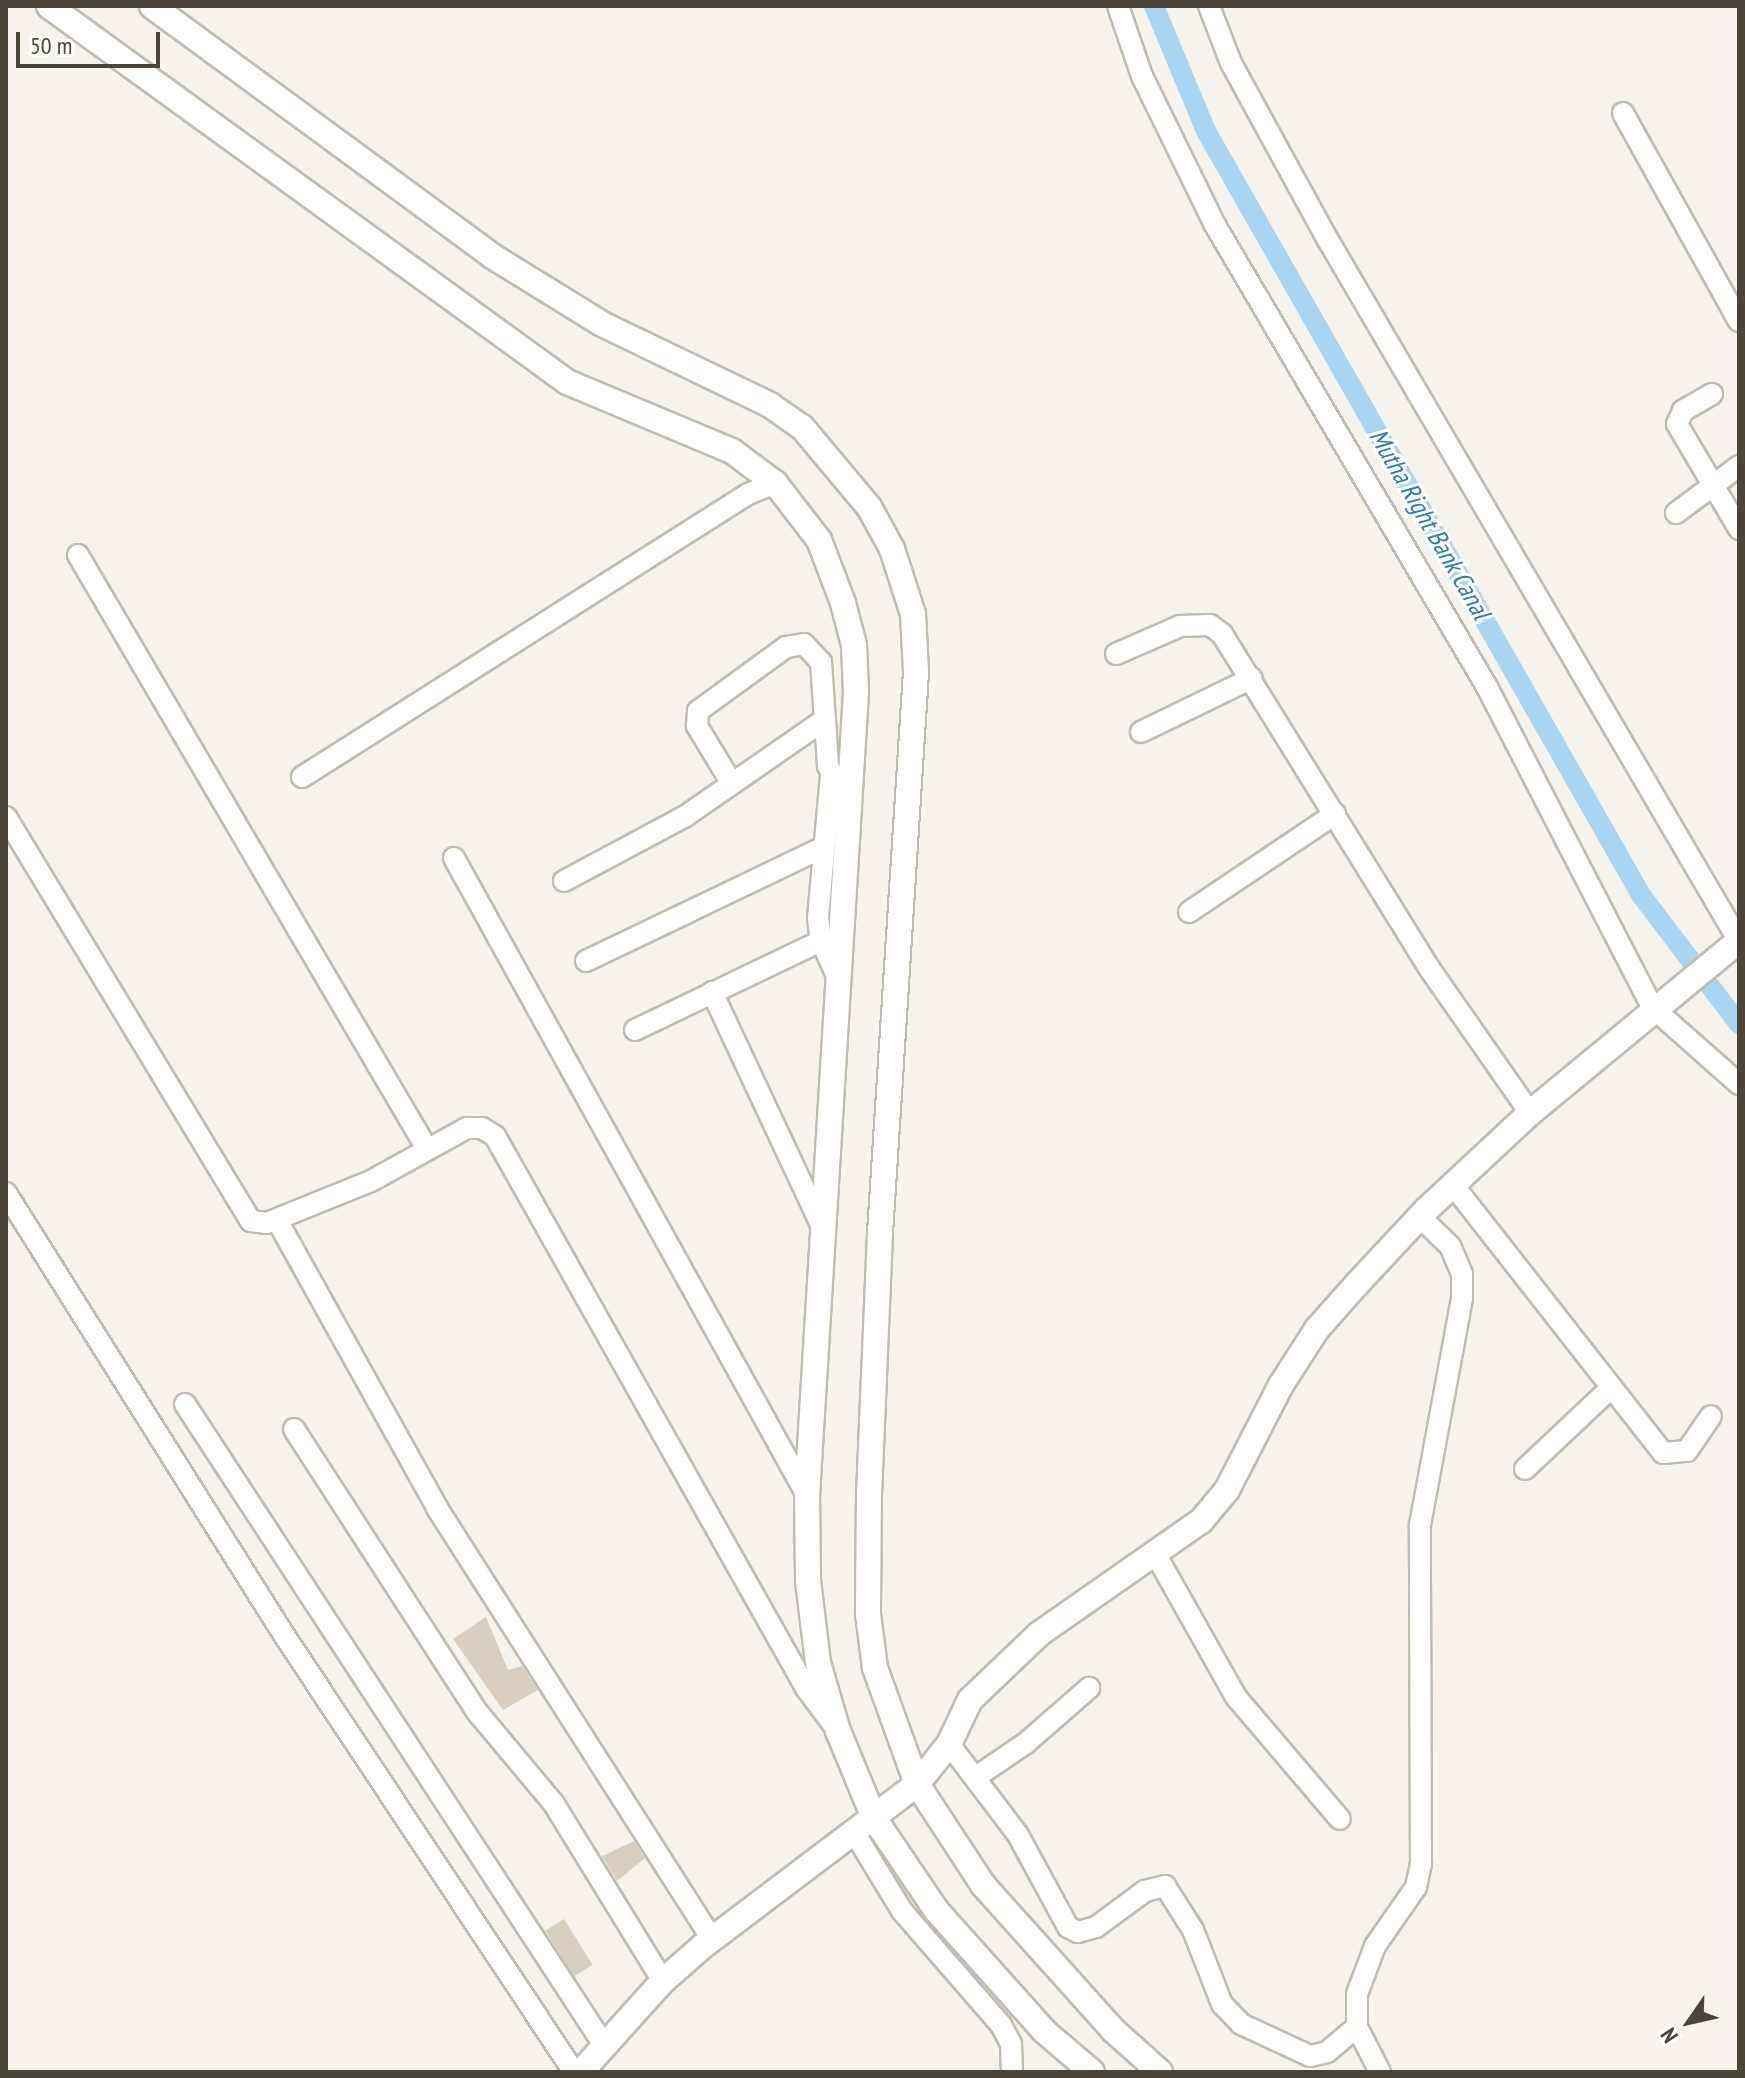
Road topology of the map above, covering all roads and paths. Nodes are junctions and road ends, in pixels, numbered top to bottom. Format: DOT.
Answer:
graph roads {
  1 [pos="49,6"];
  2 [pos="152,6"];
  3 [pos="1118,6"];
  4 [pos="1209,6"];
  5 [pos="1623,113"];
  6 [pos="1739,321"];
  7 [pos="1712,394"];
  8 [pos="1739,466"];
  9 [pos="775,483"];
  10 [pos="1714,484"];
  11 [pos="1676,513"];
  12 [pos="1739,529"];
  13 [pos="78,555"];
  14 [pos="1116,654"];
  15 [pos="1252,678"];
  16 [pos="821,722"];
  17 [pos="1141,732"];
  18 [pos="831,775"];
  19 [pos="302,777"];
  20 [pos="731,782"];
  21 [pos="851,807"];
  22 [pos="1335,814"];
  23 [pos="6,817"];
  24 [pos="822,848"];
  25 [pos="454,858"];
  26 [pos="564,881"];
  27 [pos="1189,912"];
  28 [pos="821,941"];
  29 [pos="1736,945"];
  30 [pos="586,961"];
  31 [pos="838,978"];
  32 [pos="712,992"];
  33 [pos="1661,1001"];
  34 [pos="635,1030"];
  35 [pos="1739,1084"];
  36 [pos="1530,1113"];
  37 [pos="427,1149"];
  38 [pos="1453,1185"];
  39 [pos="6,1193"];
  40 [pos="1420,1217"];
  41 [pos="277,1220"];
  42 [pos="825,1232"];
  43 [pos="1611,1388"];
  44 [pos="185,1404"];
  45 [pos="1711,1416"];
  46 [pos="294,1429"];
  47 [pos="1525,1469"];
  48 [pos="807,1495"];
  49 [pos="1156,1555"];
  50 [pos="1089,1688"];
  51 [pos="838,1731"];
  52 [pos="949,1744"];
  53 [pos="976,1777"];
  54 [pos="914,1786"];
  55 [pos="879,1814"];
  56 [pos="1340,1819"];
  57 [pos="854,1832"];
  58 [pos="712,1939"];
  59 [pos="663,1981"];
  60 [pos="1357,2027"];
  61 [pos="604,2045"];
  62 [pos="574,2072"];
  63 [pos="581,2072"];
  64 [pos="1012,2072"];
  65 [pos="1092,2072"];
  66 [pos="1160,2072"];
  67 [pos="1380,2072"];
  1 -- 9 [label="street"];
  2 -- 54 [label="street"];
  3 -- 33 [label="street"];
  4 -- 29 [label="street"];
  5 -- 6 [label="street"];
  7 -- 10 [label="street"];
  8 -- 10 [label="street"];
  9 -- 19 [label="street"];
  9 -- 21 [label="street"];
  10 -- 11 [label="street"];
  10 -- 12 [label="street"];
  13 -- 37 [label="street"];
  14 -- 15 [label="street"];
  15 -- 17 [label="street"];
  15 -- 22 [label="street"];
  16 -- 18 [label="street"];
  16 -- 20 [label="street"];
  16 -- 20 [label="street"];
  18 -- 21 [label="street"];
  18 -- 24 [label="street"];
  20 -- 26 [label="street"];
  21 -- 31 [label="street"];
  22 -- 27 [label="street"];
  22 -- 36 [label="street"];
  23 -- 41 [label="street"];
  24 -- 28 [label="street"];
  24 -- 30 [label="street"];
  25 -- 48 [label="street"];
  28 -- 31 [label="street"];
  28 -- 32 [label="street"];
  29 -- 33 [label="street"];
  31 -- 42 [label="street"];
  32 -- 34 [label="street"];
  32 -- 42 [label="street"];
  33 -- 35 [label="street"];
  33 -- 36 [label="street"];
  36 -- 38 [label="street"];
  37 -- 41 [label="street"];
  37 -- 51 [label="street"];
  38 -- 40 [label="street"];
  38 -- 43 [label="street"];
  39 -- 62 [label="street"];
  40 -- 49 [label="street"];
  40 -- 60 [label="street"];
  41 -- 58 [label="street"];
  42 -- 48 [label="street"];
  43 -- 45 [label="street"];
  43 -- 47 [label="street"];
  44 -- 61 [label="street"];
  46 -- 59 [label="street"];
  48 -- 51 [label="street"];
  49 -- 52 [label="street"];
  49 -- 56 [label="street"];
  50 -- 53 [label="street"];
  51 -- 55 [label="street"];
  52 -- 53 [label="street"];
  52 -- 54 [label="street"];
  53 -- 60 [label="street"];
  54 -- 55 [label="street"];
  54 -- 66 [label="street"];
  55 -- 57 [label="street"];
  55 -- 65 [label="street"];
  57 -- 58 [label="street"];
  57 -- 64 [label="street"];
  58 -- 59 [label="street"];
  59 -- 61 [label="street"];
  60 -- 67 [label="street"];
  61 -- 63 [label="street"];
}
